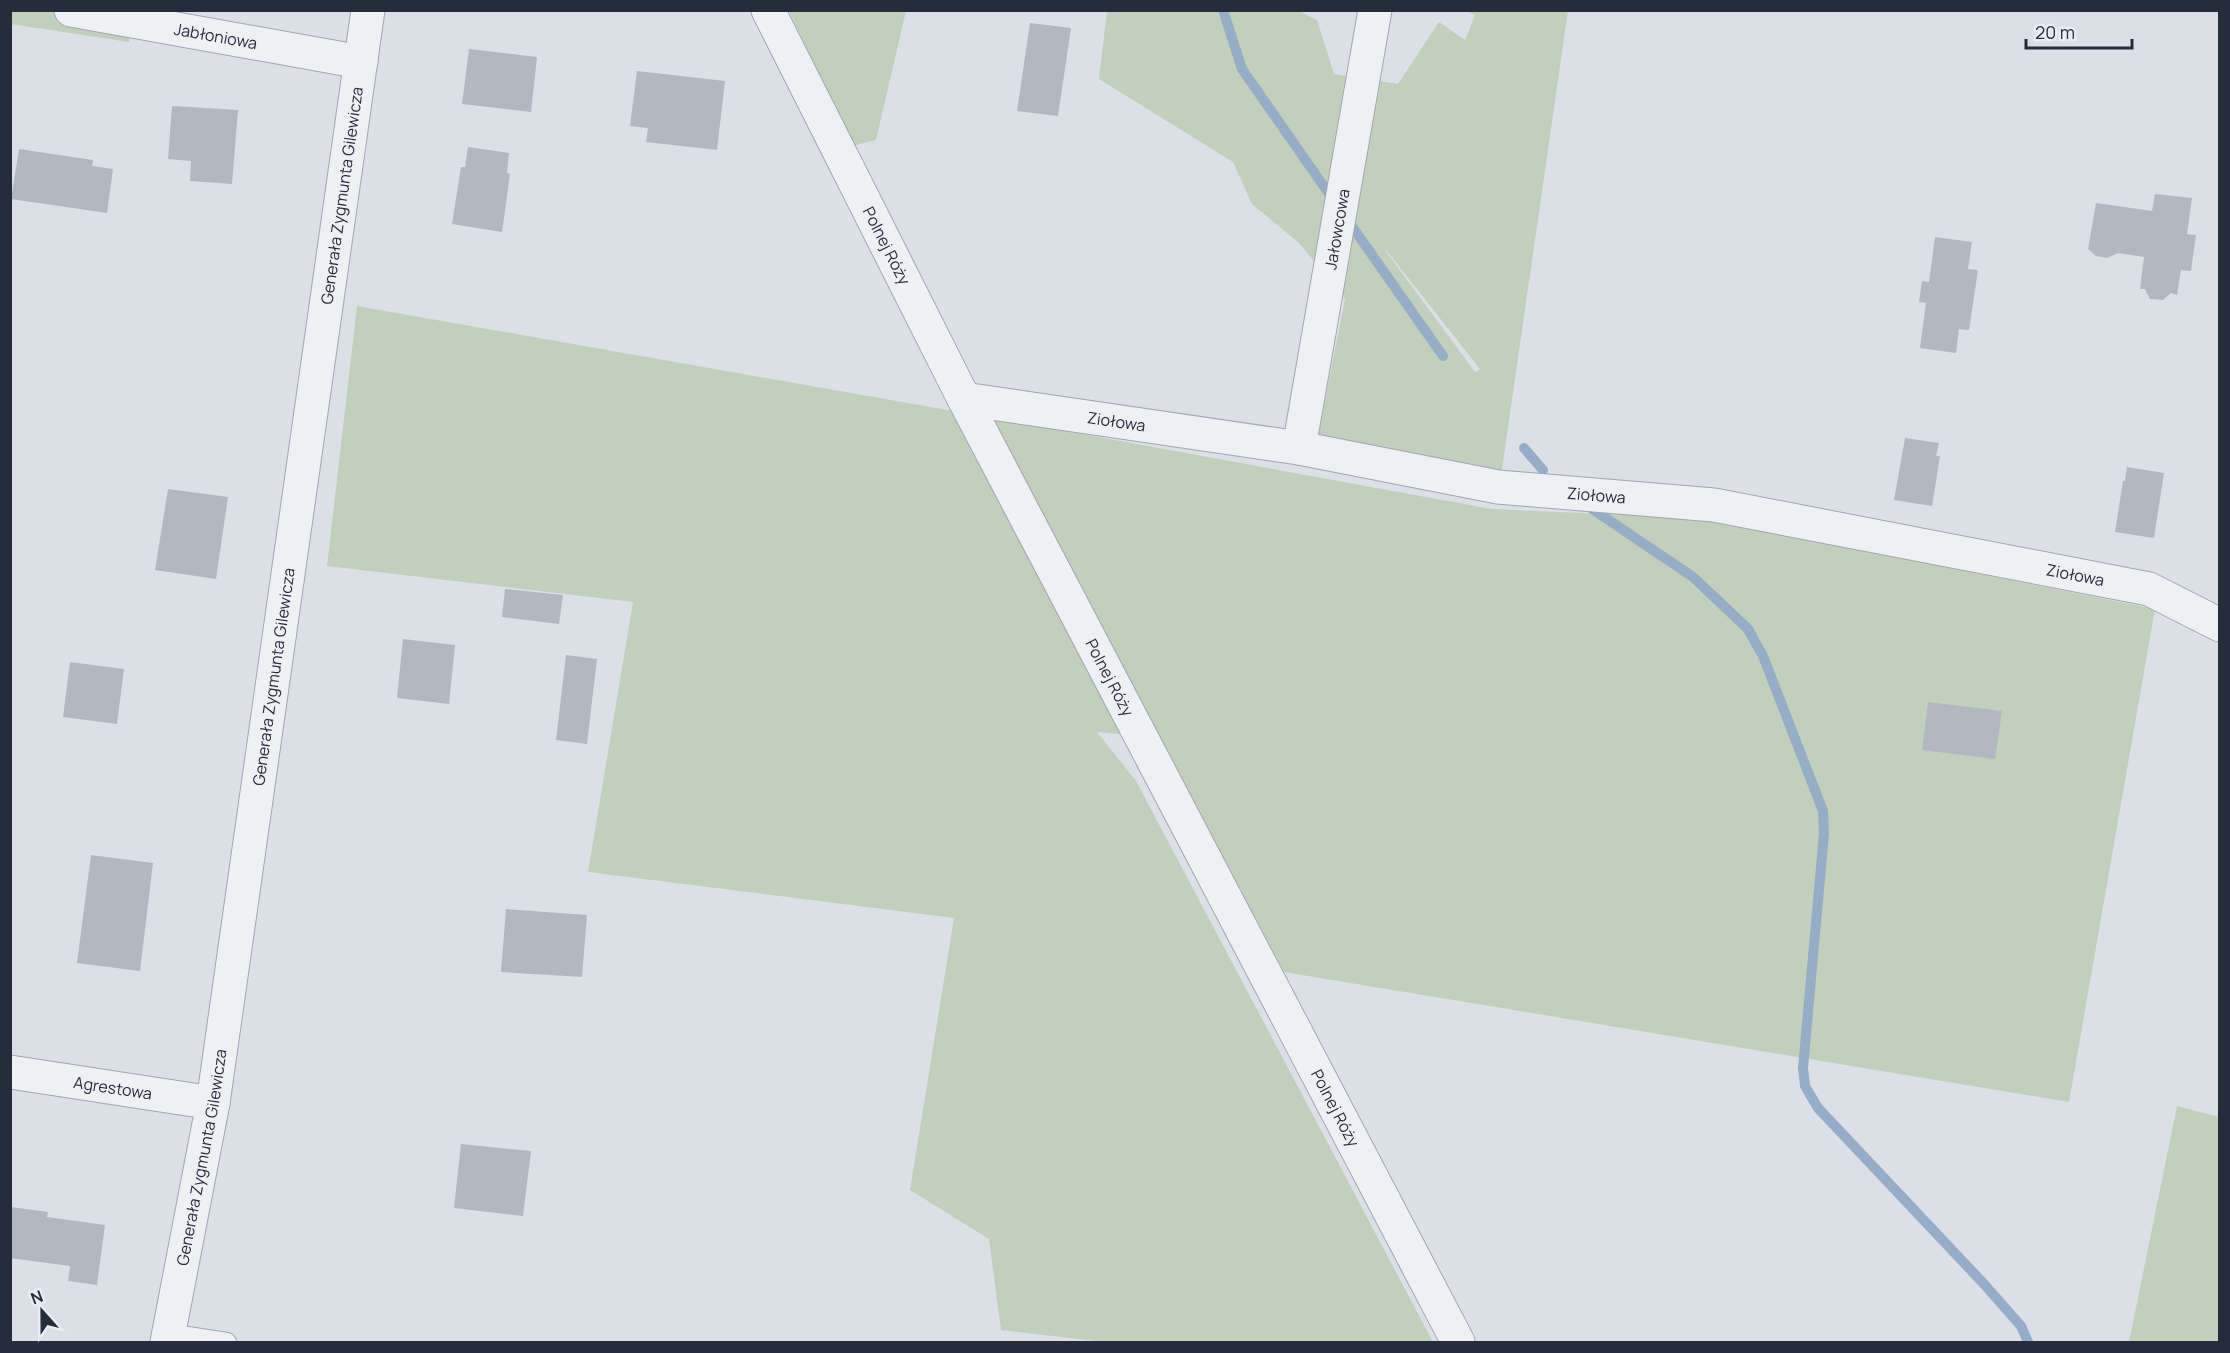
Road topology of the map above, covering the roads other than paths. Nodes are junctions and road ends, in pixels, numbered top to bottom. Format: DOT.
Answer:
graph roads {
  1 [pos="71,10"];
  2 [pos="368,10"];
  3 [pos="768,10"];
  4 [pos="1375,10"];
  5 [pos="361,62"];
  6 [pos="964,399"];
  7 [pos="1299,448"];
  8 [pos="2220,625"];
  9 [pos="10,1072"];
  10 [pos="213,1103"];
  11 [pos="168,1338"];
  12 [pos="227,1342"];
  13 [pos="1458,1342"];
  1 -- 5 [label="street, Jabłoniowa"];
  2 -- 5 [label="street, Generała Zygmunta Gilewicza"];
  3 -- 6 [label="street, Polnej Róży"];
  4 -- 7 [label="street, Jałowcowa"];
  5 -- 10 [label="street, Generała Zygmunta Gilewicza"];
  6 -- 7 [label="street, Ziołowa"];
  6 -- 13 [label="street, Polnej Róży"];
  7 -- 8 [label="street, Ziołowa"];
  9 -- 10 [label="street, Agrestowa"];
  10 -- 11 [label="street, Generała Zygmunta Gilewicza"];
  11 -- 12 [label="lane"];
}
